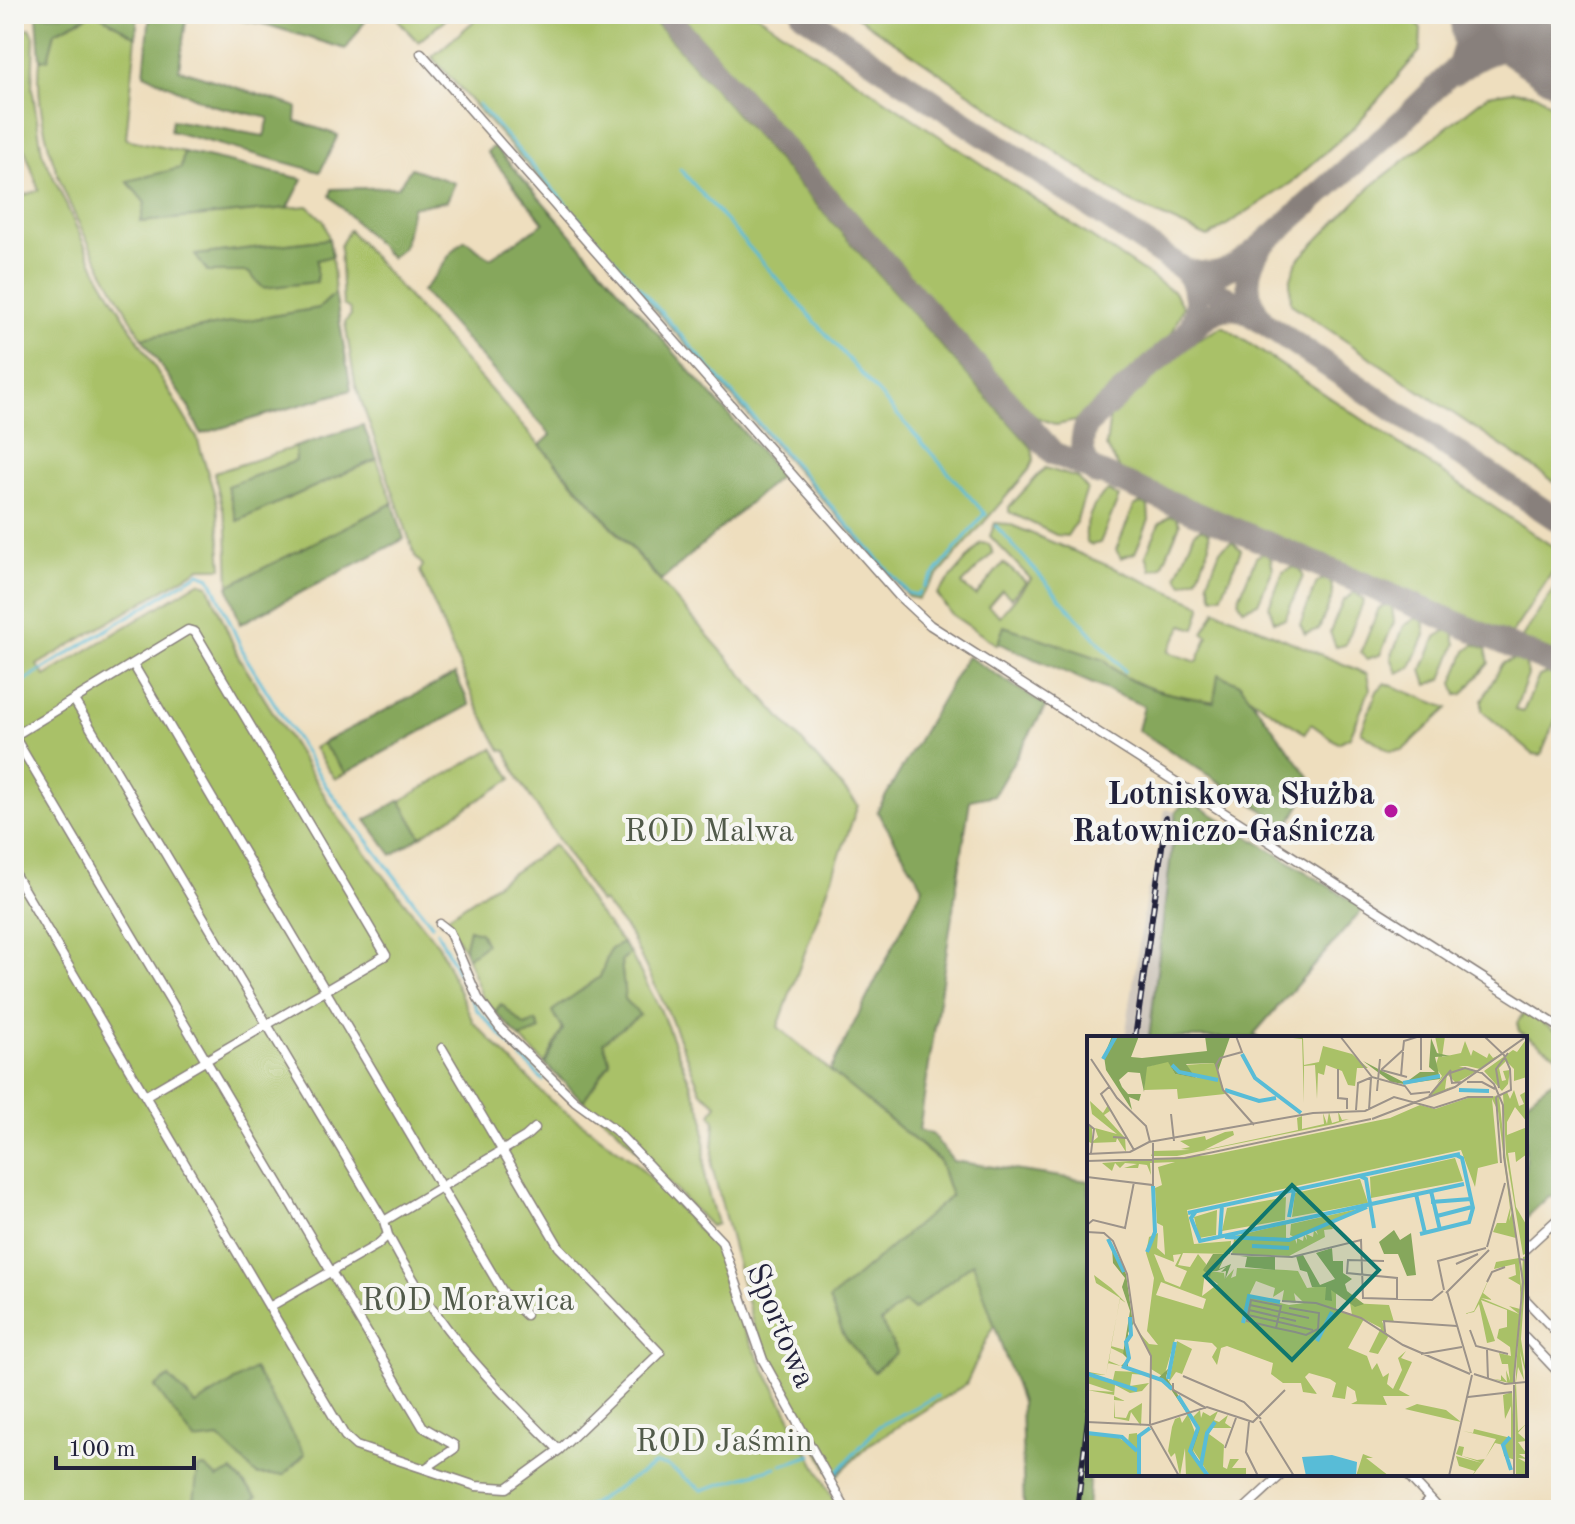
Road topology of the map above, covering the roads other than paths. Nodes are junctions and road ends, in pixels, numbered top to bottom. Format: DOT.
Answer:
graph roads {
  1 [pos="421,53"];
  2 [pos="133,664"];
  3 [pos="74,700"];
  4 [pos="14,736"];
  5 [pos="14,873"];
  6 [pos="440,924"];
  7 [pos="326,989"];
  8 [pos="266,1024"];
  9 [pos="1561,1028"];
  10 [pos="442,1048"];
  11 [pos="205,1061"];
  12 [pos="145,1096"];
  13 [pos="535,1128"];
  14 [pos="503,1150"];
  15 [pos="443,1186"];
  16 [pos="1561,1216"];
  17 [pos="384,1221"];
  18 [pos="388,1235"];
  19 [pos="1527,1247"];
  20 [pos="331,1273"];
  21 [pos="1527,1301"];
  22 [pos="271,1306"];
  23 [pos="526,1315"];
  24 [pos="1561,1337"];
  25 [pos="1527,1339"];
  26 [pos="1561,1375"];
  27 [pos="559,1450"];
  28 [pos="426,1468"];
  29 [pos="1280,1476"];
  30 [pos="1409,1476"];
  31 [pos="1430,1499"];
  32 [pos="846,1510"];
  33 [pos="1243,1510"];
  34 [pos="1419,1510"];
  35 [pos="1440,1510"];
  1 -- 9 [label="street"];
  2 -- 3 [label="street"];
  2 -- 7 [label="street"];
  2 -- 7 [label="street"];
  3 -- 4 [label="street"];
  3 -- 8 [label="street"];
  4 -- 11 [label="street"];
  5 -- 12 [label="street"];
  6 -- 32 [label="street, Sportowa"];
  7 -- 8 [label="street"];
  7 -- 15 [label="street"];
  8 -- 11 [label="street"];
  8 -- 17 [label="street"];
  10 -- 14 [label="street"];
  11 -- 12 [label="street"];
  11 -- 20 [label="street"];
  12 -- 22 [label="street"];
  13 -- 14 [label="street"];
  14 -- 15 [label="street"];
  14 -- 27 [label="street"];
  15 -- 17 [label="street"];
  15 -- 23 [label="street"];
  16 -- 19 [label="street"];
  17 -- 18 [label="street"];
  18 -- 20 [label="street"];
  18 -- 27 [label="street"];
  20 -- 22 [label="street"];
  20 -- 28 [label="street"];
  21 -- 24 [label="street"];
  22 -- 28 [label="street"];
  25 -- 26 [label="street"];
  27 -- 28 [label="street"];
  29 -- 33 [label="street"];
  30 -- 31 [label="street"];
  31 -- 34 [label="street"];
  31 -- 35 [label="street"];
}
